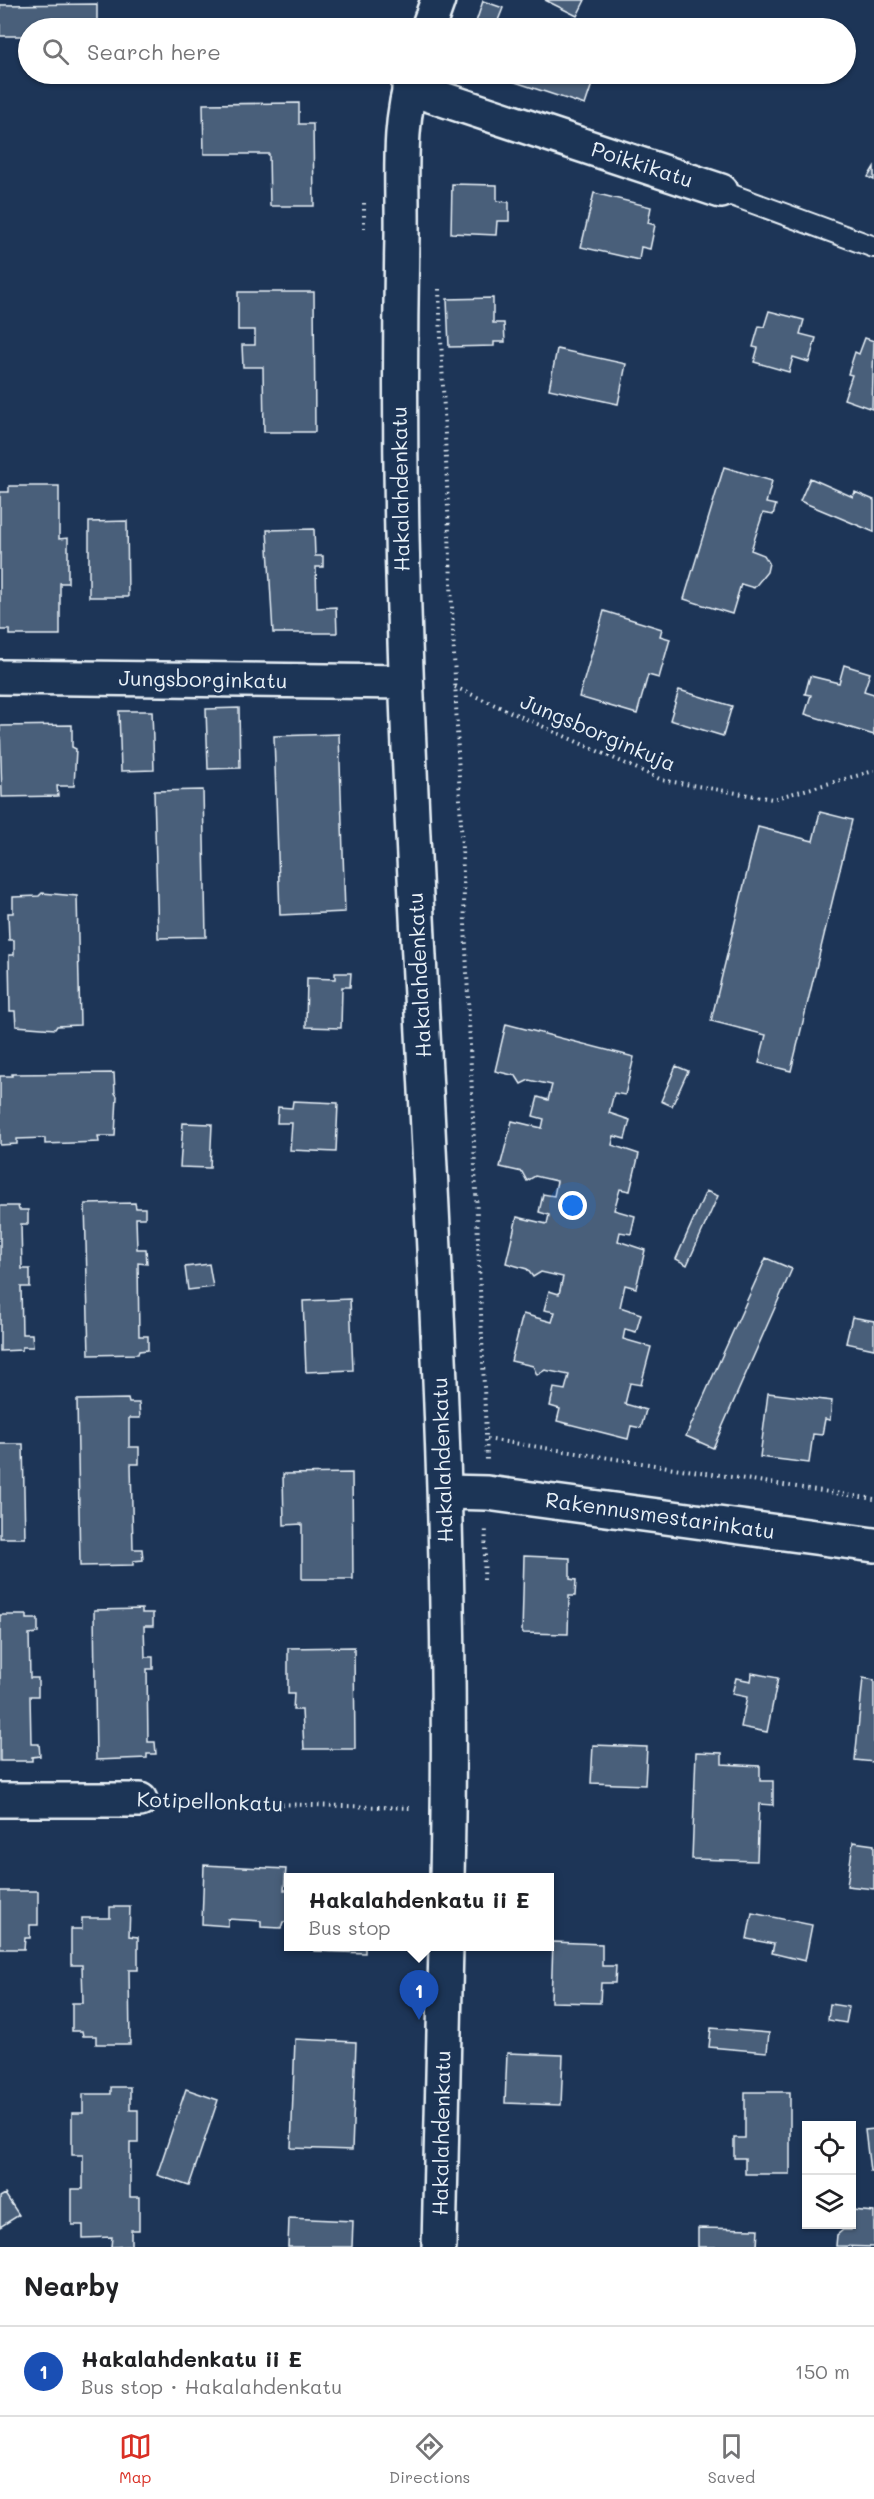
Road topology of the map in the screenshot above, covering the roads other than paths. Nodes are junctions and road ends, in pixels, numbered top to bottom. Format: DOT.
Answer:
graph roads {
  1 [pos="438,0"];
  2 [pos="432,18"];
  3 [pos="411,84"];
  4 [pos="419,84"];
  5 [pos="721,191"];
  6 [pos="874,248"];
  7 [pos="0,677"];
  8 [pos="405,682"];
  9 [pos="446,1492"];
  10 [pos="874,1545"];
  11 [pos="0,1800"];
  12 [pos="140,1800"];
  13 [pos="447,1873"];
  14 [pos="446,1951"];
  15 [pos="439,2247"];
  1 -- 2 [label="street"];
  3 -- 8 [label="street, Hakalahdenkatu"];
  4 -- 5 [label="street, Poikkikatu"];
  5 -- 6 [label="lane, Poikkikatu"];
  7 -- 8 [label="street, Jungsborginkatu"];
  8 -- 9 [label="street, Hakalahdenkatu"];
  9 -- 10 [label="street, Rakennusmestarinkatu"];
  9 -- 13 [label="street, Hakalahdenkatu"];
  11 -- 12 [label="street, Kotipellonkatu"];
  14 -- 15 [label="street, Hakalahdenkatu"];
}
